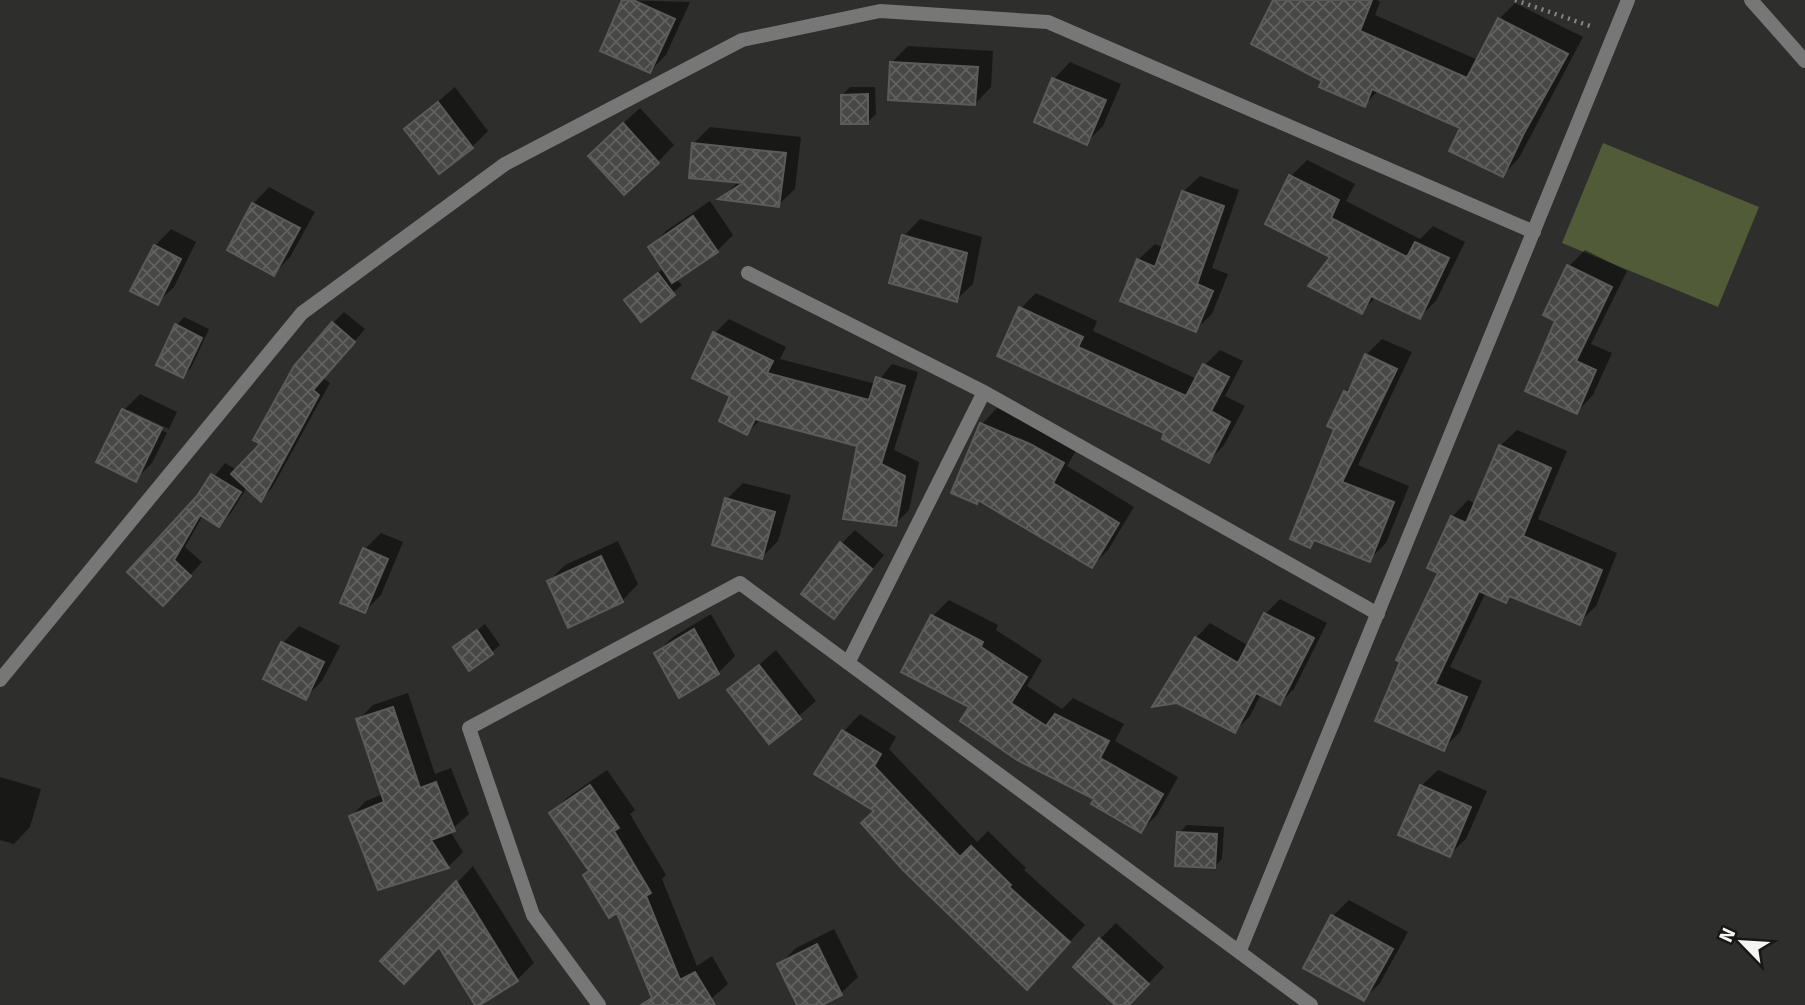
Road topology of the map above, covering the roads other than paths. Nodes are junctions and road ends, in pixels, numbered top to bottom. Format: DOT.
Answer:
graph roads {
  1 [pos="1628,0"];
  2 [pos="1751,0"];
  3 [pos="1805,61"];
  4 [pos="1534,232"];
  5 [pos="748,273"];
  6 [pos="984,392"];
  7 [pos="1378,614"];
  8 [pos="848,663"];
  9 [pos="0,680"];
  10 [pos="1240,950"];
  11 [pos="599,1005"];
  12 [pos="1311,1005"];
  1 -- 4 [label="street"];
  2 -- 3 [label="street"];
  4 -- 7 [label="street"];
  4 -- 9 [label="street"];
  5 -- 6 [label="street"];
  6 -- 7 [label="street"];
  6 -- 8 [label="street"];
  7 -- 10 [label="street"];
  8 -- 10 [label="street"];
  8 -- 11 [label="street"];
  10 -- 12 [label="street"];
}
